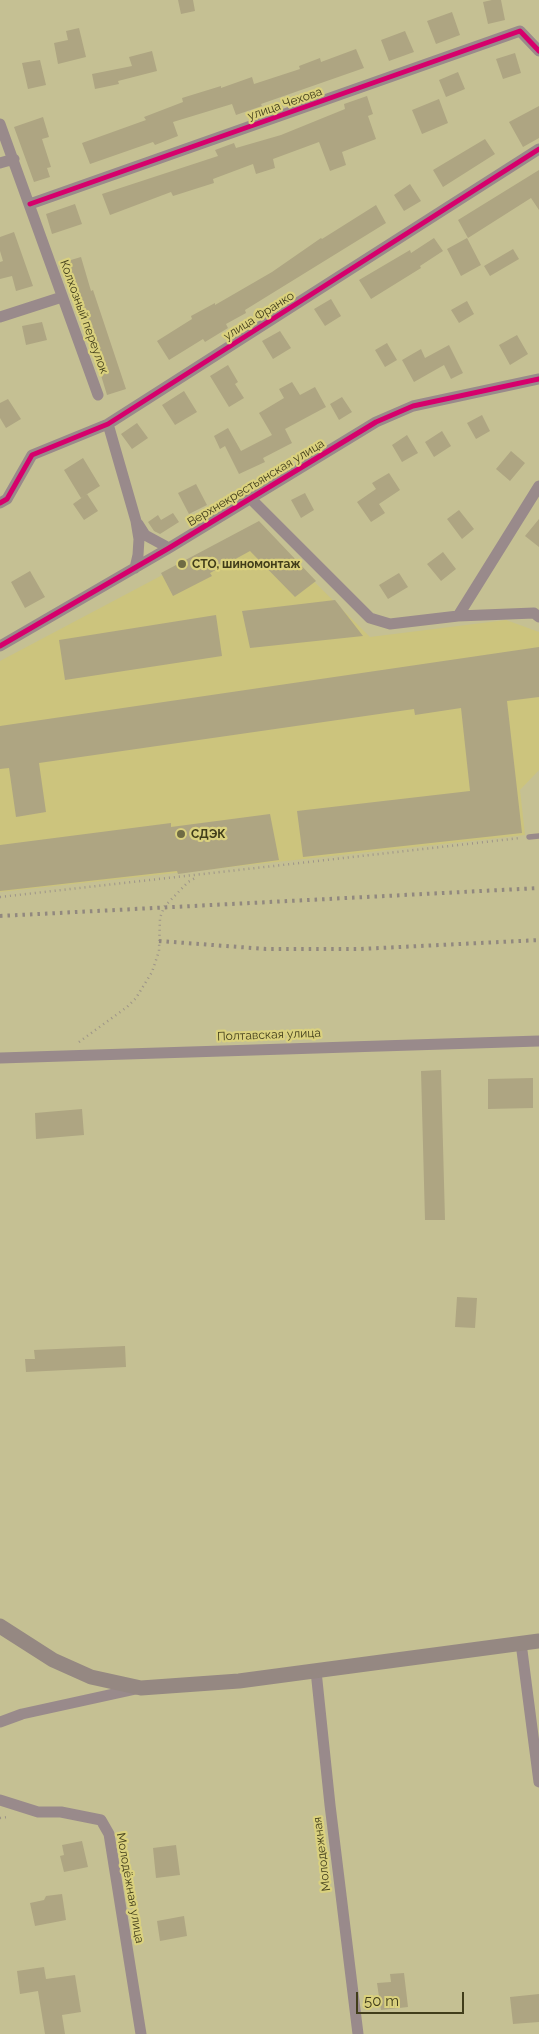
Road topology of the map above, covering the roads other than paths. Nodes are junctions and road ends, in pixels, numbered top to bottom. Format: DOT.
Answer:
graph roads {
  1 [pos="539,51"];
  2 [pos="0,124"];
  3 [pos="539,149"];
  4 [pos="14,159"];
  5 [pos="0,163"];
  6 [pos="30,204"];
  7 [pos="62,297"];
  8 [pos="0,317"];
  9 [pos="539,380"];
  10 [pos="98,395"];
  11 [pos="108,424"];
  12 [pos="539,486"];
  13 [pos="250,498"];
  14 [pos="0,503"];
  15 [pos="136,521"];
  16 [pos="169,548"];
  17 [pos="135,568"];
  18 [pos="458,616"];
  19 [pos="539,617"];
  20 [pos="0,646"];
  21 [pos="539,836"];
  22 [pos="529,837"];
  23 [pos="539,1041"];
  24 [pos="0,1058"];
  25 [pos="0,1626"];
  26 [pos="539,1641"];
  27 [pos="522,1643"];
  28 [pos="316,1671"];
  29 [pos="140,1688"];
  30 [pos="0,1722"];
  31 [pos="539,1782"];
  32 [pos="0,1800"];
  33 [pos="140,2034"];
  34 [pos="358,2034"];
  1 -- 6 [label="street, улица Чехова"];
  2 -- 4 [label="street, Колхозный переулок"];
  3 -- 11 [label="street, улица Франко"];
  4 -- 5 [label="street"];
  4 -- 6 [label="street, Колхозный переулок"];
  6 -- 7 [label="street, Колхозный переулок"];
  7 -- 8 [label="street"];
  7 -- 10 [label="street, Колхозный переулок"];
  9 -- 13 [label="street, Верхнекрестьянская улица"];
  11 -- 14 [label="street, улица Франко"];
  11 -- 15 [label="street"];
  12 -- 18 [label="street"];
  13 -- 16 [label="street, Верхнекрестьянская улица"];
  13 -- 18 [label="street"];
  15 -- 16 [label="street"];
  15 -- 17 [label="street"];
  16 -- 17 [label="street, Верхнекрестьянская улица"];
  17 -- 20 [label="street, Верхнекрестьянская улица"];
  18 -- 19 [label="street"];
  21 -- 22 [label="lane"];
  23 -- 24 [label="street, Полтавская улица"];
  25 -- 29 [label="main road"];
  26 -- 27 [label="main road"];
  27 -- 28 [label="main road"];
  27 -- 31 [label="street"];
  28 -- 29 [label="main road"];
  28 -- 34 [label="street, Молодежная"];
  29 -- 30 [label="street"];
  32 -- 33 [label="street, Молодёжная улица"];
}
